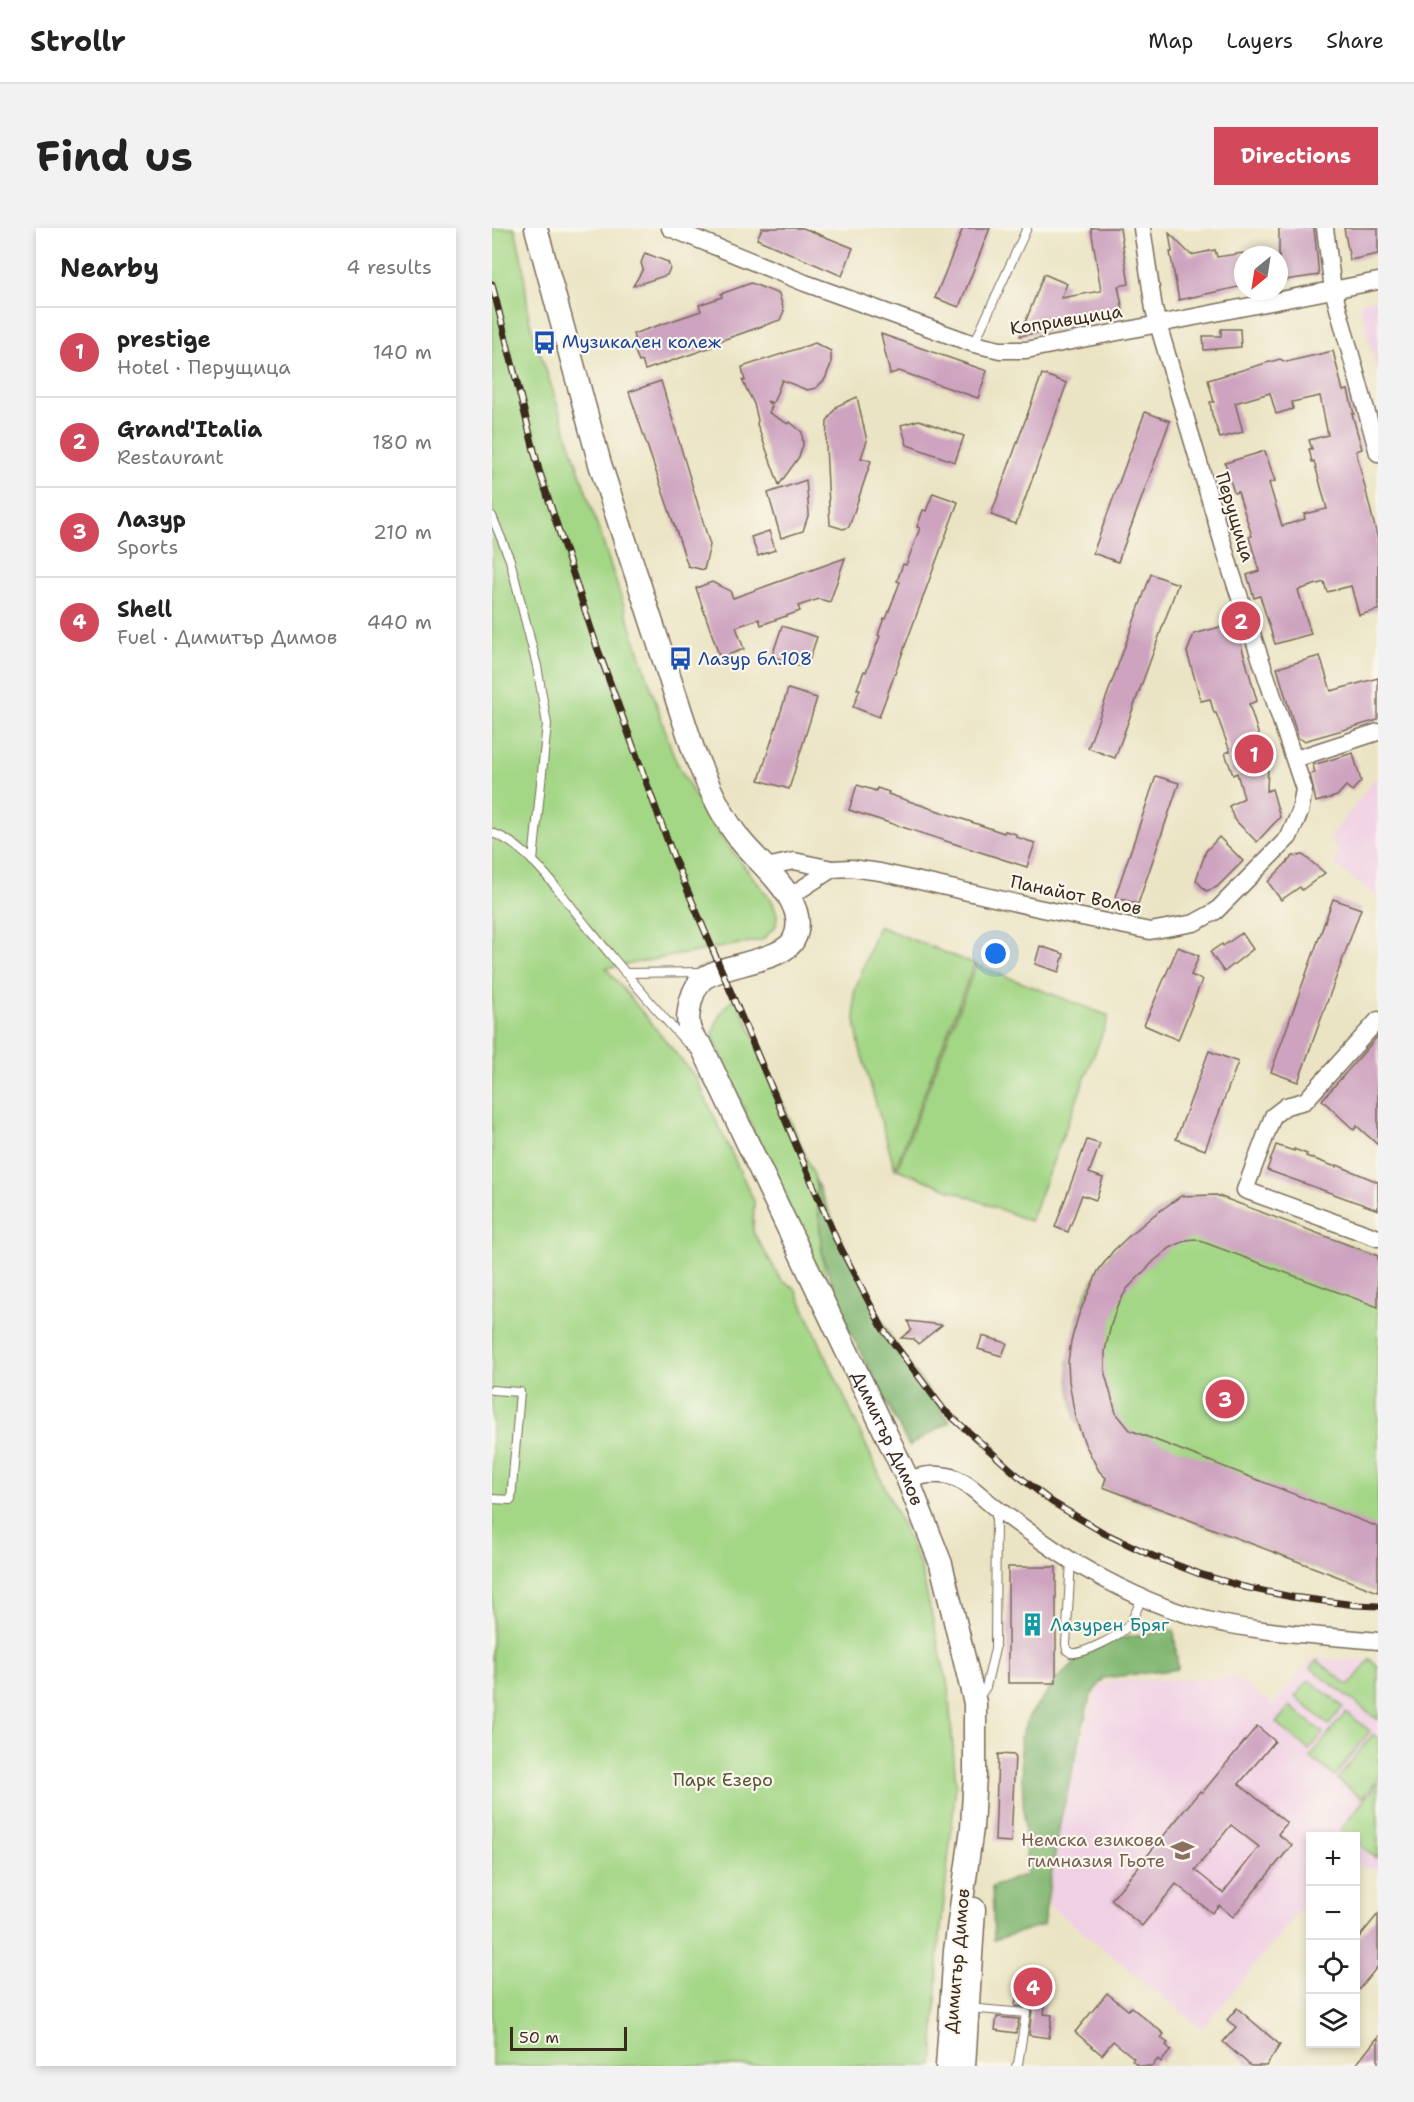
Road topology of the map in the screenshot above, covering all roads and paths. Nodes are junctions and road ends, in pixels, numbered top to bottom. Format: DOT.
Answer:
graph roads {
  1 [pos="536,228"];
  2 [pos="670,228"];
  3 [pos="1027,228"];
  4 [pos="1142,228"];
  5 [pos="1325,228"];
  6 [pos="1378,281"];
  7 [pos="1333,290"];
  8 [pos="1158,324"];
  9 [pos="974,344"];
  10 [pos="1378,453"];
  11 [pos="492,516"];
  12 [pos="1378,732"];
  13 [pos="1295,759"];
  14 [pos="1300,812"];
  15 [pos="492,833"];
  16 [pos="533,861"];
  17 [pos="766,867"];
  18 [pos="832,869"];
  19 [pos="789,897"];
  20 [pos="721,972"];
  21 [pos="626,973"];
  22 [pos="1378,1020"];
  23 [pos="702,1047"];
  24 [pos="1378,1238"];
  25 [pos="492,1390"];
  26 [pos="908,1480"];
  27 [pos="492,1499"];
  28 [pos="996,1508"];
  29 [pos="1071,1560"];
  30 [pos="1142,1596"];
  31 [pos="1378,1641"];
  32 [pos="975,1703"];
  33 [pos="970,1857"];
  34 [pos="967,2008"];
  35 [pos="947,2066"];
  36 [pos="964,2066"];
  37 [pos="1016,2066"];
  1 -- 17 [label="main road"];
  2 -- 9 [label="street, Копривщица"];
  3 -- 9 [label="lane"];
  4 -- 8 [label="street, Перущица"];
  5 -- 7 [label="street"];
  6 -- 7 [label="street, Копривщица"];
  7 -- 8 [label="street, Копривщица"];
  7 -- 10 [label="street"];
  8 -- 9 [label="street, Копривщица"];
  8 -- 13 [label="street, Перущица"];
  11 -- 16 [label="lane"];
  12 -- 13 [label="street"];
  13 -- 14 [label="street, Перущица"];
  14 -- 18 [label="street, Панайот Волов"];
  15 -- 16 [label="lane"];
  16 -- 21 [label="lane"];
  17 -- 18 [label="street, Панайот Волов"];
  17 -- 19 [label="main road"];
  18 -- 19 [label="street"];
  19 -- 20 [label="main road"];
  20 -- 21 [label="lane"];
  20 -- 23 [label="main road, Димитър Димов"];
  21 -- 23 [label="lane"];
  22 -- 24 [label="street"];
  23 -- 26 [label="main road, Димитър Димов"];
  25 -- 27 [label="lane"];
  26 -- 28 [label="street"];
  26 -- 32 [label="main road, Димитър Димов"];
  28 -- 29 [label="street"];
  28 -- 32 [label="lane"];
  29 -- 30 [label="street"];
  29 -- 30 [label="lane"];
  30 -- 31 [label="street"];
  32 -- 33 [label="main road, Димитър Димов"];
  33 -- 34 [label="main road, Димитър Димов"];
  33 -- 35 [label="main road, Димитър Димов"];
  34 -- 36 [label="main road, Димитър Димов"];
  34 -- 37 [label="lane"];
}
